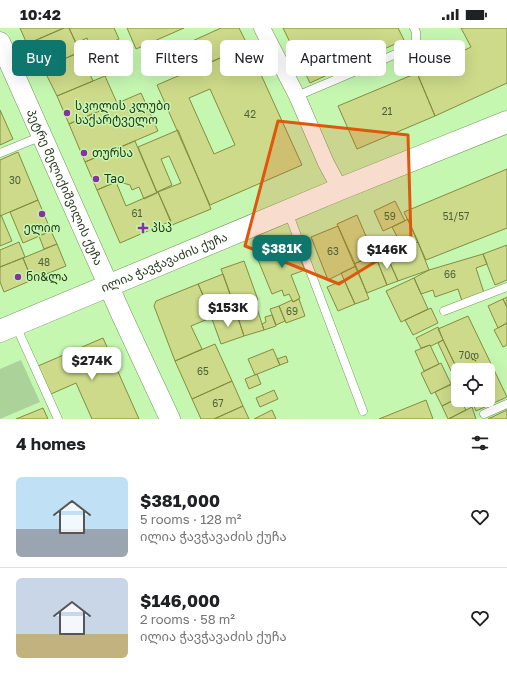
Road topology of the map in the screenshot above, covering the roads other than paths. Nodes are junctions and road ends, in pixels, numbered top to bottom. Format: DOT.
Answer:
graph roads {
  1 [pos="262,28"];
  2 [pos="414,28"];
  3 [pos="0,42"];
  4 [pos="297,96"];
  5 [pos="507,122"];
  6 [pos="42,136"];
  7 [pos="0,153"];
  8 [pos="340,189"];
  9 [pos="288,212"];
  10 [pos="109,286"];
  11 [pos="507,287"];
  12 [pos="444,311"];
  13 [pos="8,328"];
  14 [pos="507,404"];
  15 [pos="363,411"];
  16 [pos="484,414"];
  17 [pos="58,419"];
  18 [pos="170,419"];
  1 -- 4 [label="street"];
  2 -- 4 [label="lane"];
  3 -- 6 [label="street, პეტრე მელიქიშვილის ქუჩა"];
  4 -- 8 [label="street"];
  5 -- 8 [label="main road, ილია ჭავჭავაძის ქუჩა"];
  6 -- 7 [label="lane"];
  6 -- 10 [label="street, პეტრე მელიქიშვილის ქუჩა"];
  8 -- 9 [label="main road, ილია ჭავჭავაძის ქუჩა"];
  9 -- 10 [label="main road, ილია ჭავჭავაძის ქუჩა"];
  9 -- 15 [label="lane"];
  10 -- 13 [label="main road, ილია ჭავჭავაძის ქუჩა"];
  10 -- 18 [label="street, პეტრე მელიქიშვილის ქუჩა"];
  11 -- 12 [label="lane"];
  13 -- 17 [label="lane"];
  14 -- 16 [label="lane"];
}
